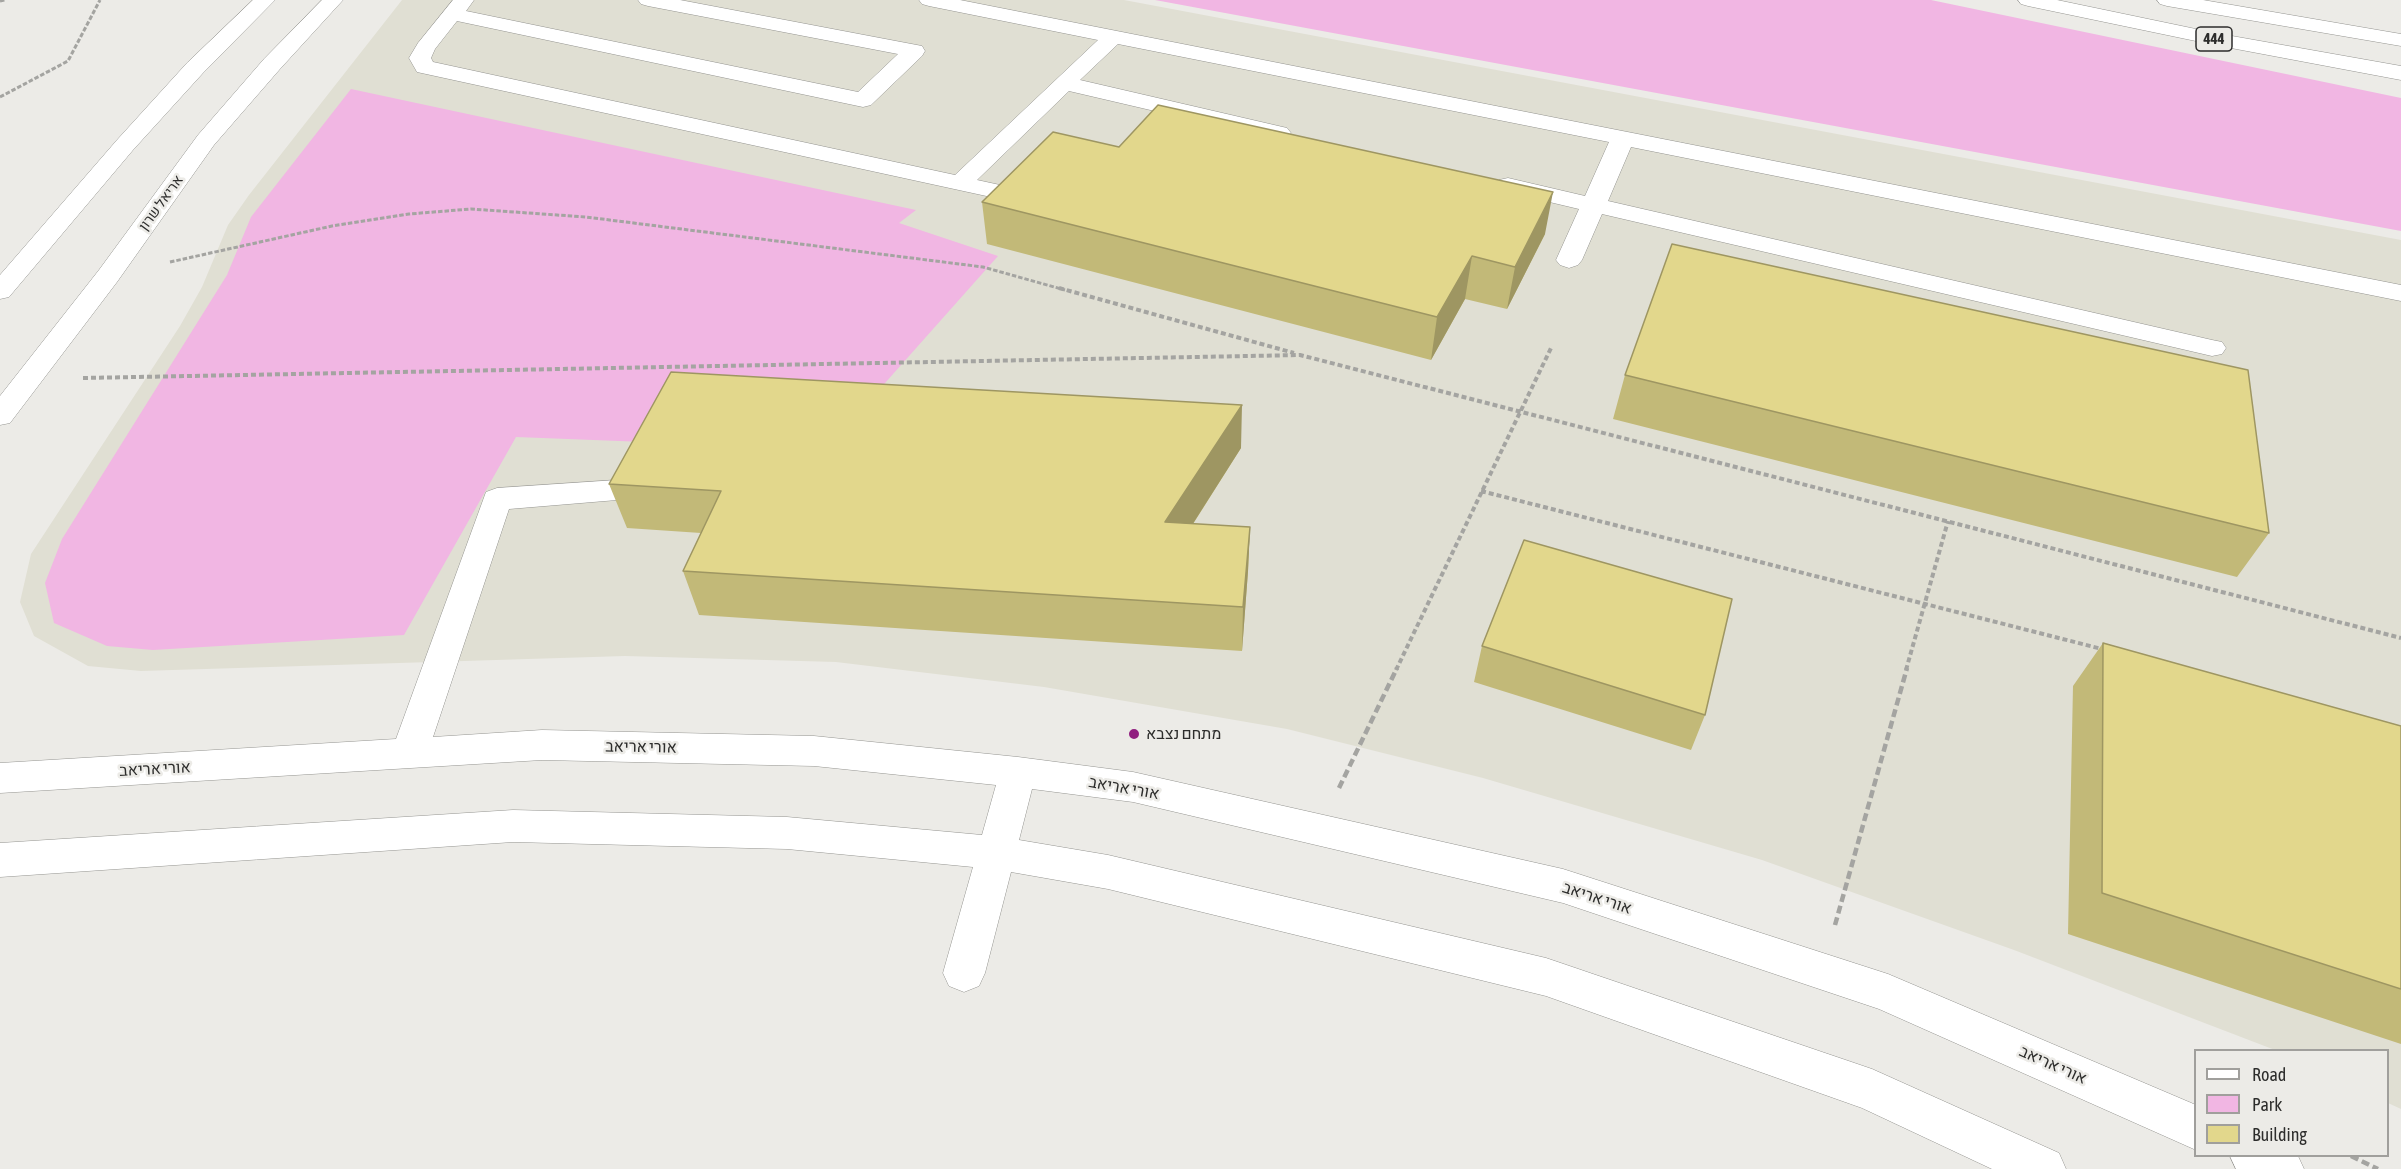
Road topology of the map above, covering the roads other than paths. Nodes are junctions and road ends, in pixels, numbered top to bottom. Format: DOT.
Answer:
graph roads {
  1 [pos="265,0"];
  2 [pos="333,0"];
  3 [pos="648,0"];
  4 [pos="929,0"];
  5 [pos="2028,0"];
  6 [pos="2167,0"];
  7 [pos="458,7"];
  8 [pos="1113,37"];
  9 [pos="2401,40"];
  10 [pos="2401,72"];
  11 [pos="1065,83"];
  12 [pos="1623,138"];
  13 [pos="1306,139"];
  14 [pos="1491,181"];
  15 [pos="960,183"];
  16 [pos="1014,195"];
  17 [pos="1594,205"];
  18 [pos="1569,260"];
  19 [pos="0,291"];
  20 [pos="2401,292"];
  21 [pos="2212,348"];
  22 [pos="0,416"];
  23 [pos="617,490"];
  24 [pos="409,753"];
  25 [pos="1018,772"];
  26 [pos="0,778"];
  27 [pos="997,853"];
  28 [pos="0,860"];
  29 [pos="964,973"];
  30 [pos="2194,1127"];
  31 [pos="2257,1157"];
  32 [pos="2043,1169"];
  33 [pos="2280,1169"];
  1 -- 19 [label="street"];
  2 -- 22 [label="street, אריאל שרון"];
  3 -- 7 [label="street"];
  4 -- 8 [label="street"];
  5 -- 10 [label="street, 444"];
  6 -- 9 [label="street, 444"];
  7 -- 15 [label="street"];
  8 -- 11 [label="street"];
  8 -- 12 [label="street"];
  11 -- 13 [label="street"];
  11 -- 15 [label="street"];
  12 -- 17 [label="street"];
  12 -- 20 [label="street"];
  14 -- 17 [label="street"];
  15 -- 16 [label="street"];
  17 -- 18 [label="street"];
  17 -- 21 [label="street"];
  23 -- 24 [label="street"];
  24 -- 25 [label="street, אורי אריאב"];
  24 -- 26 [label="street, אורי אריאב"];
  25 -- 27 [label="street"];
  25 -- 30 [label="street, אורי אריאב"];
  27 -- 28 [label="street"];
  27 -- 29 [label="street"];
  27 -- 32 [label="street"];
  31 -- 33 [label="street"];
}
